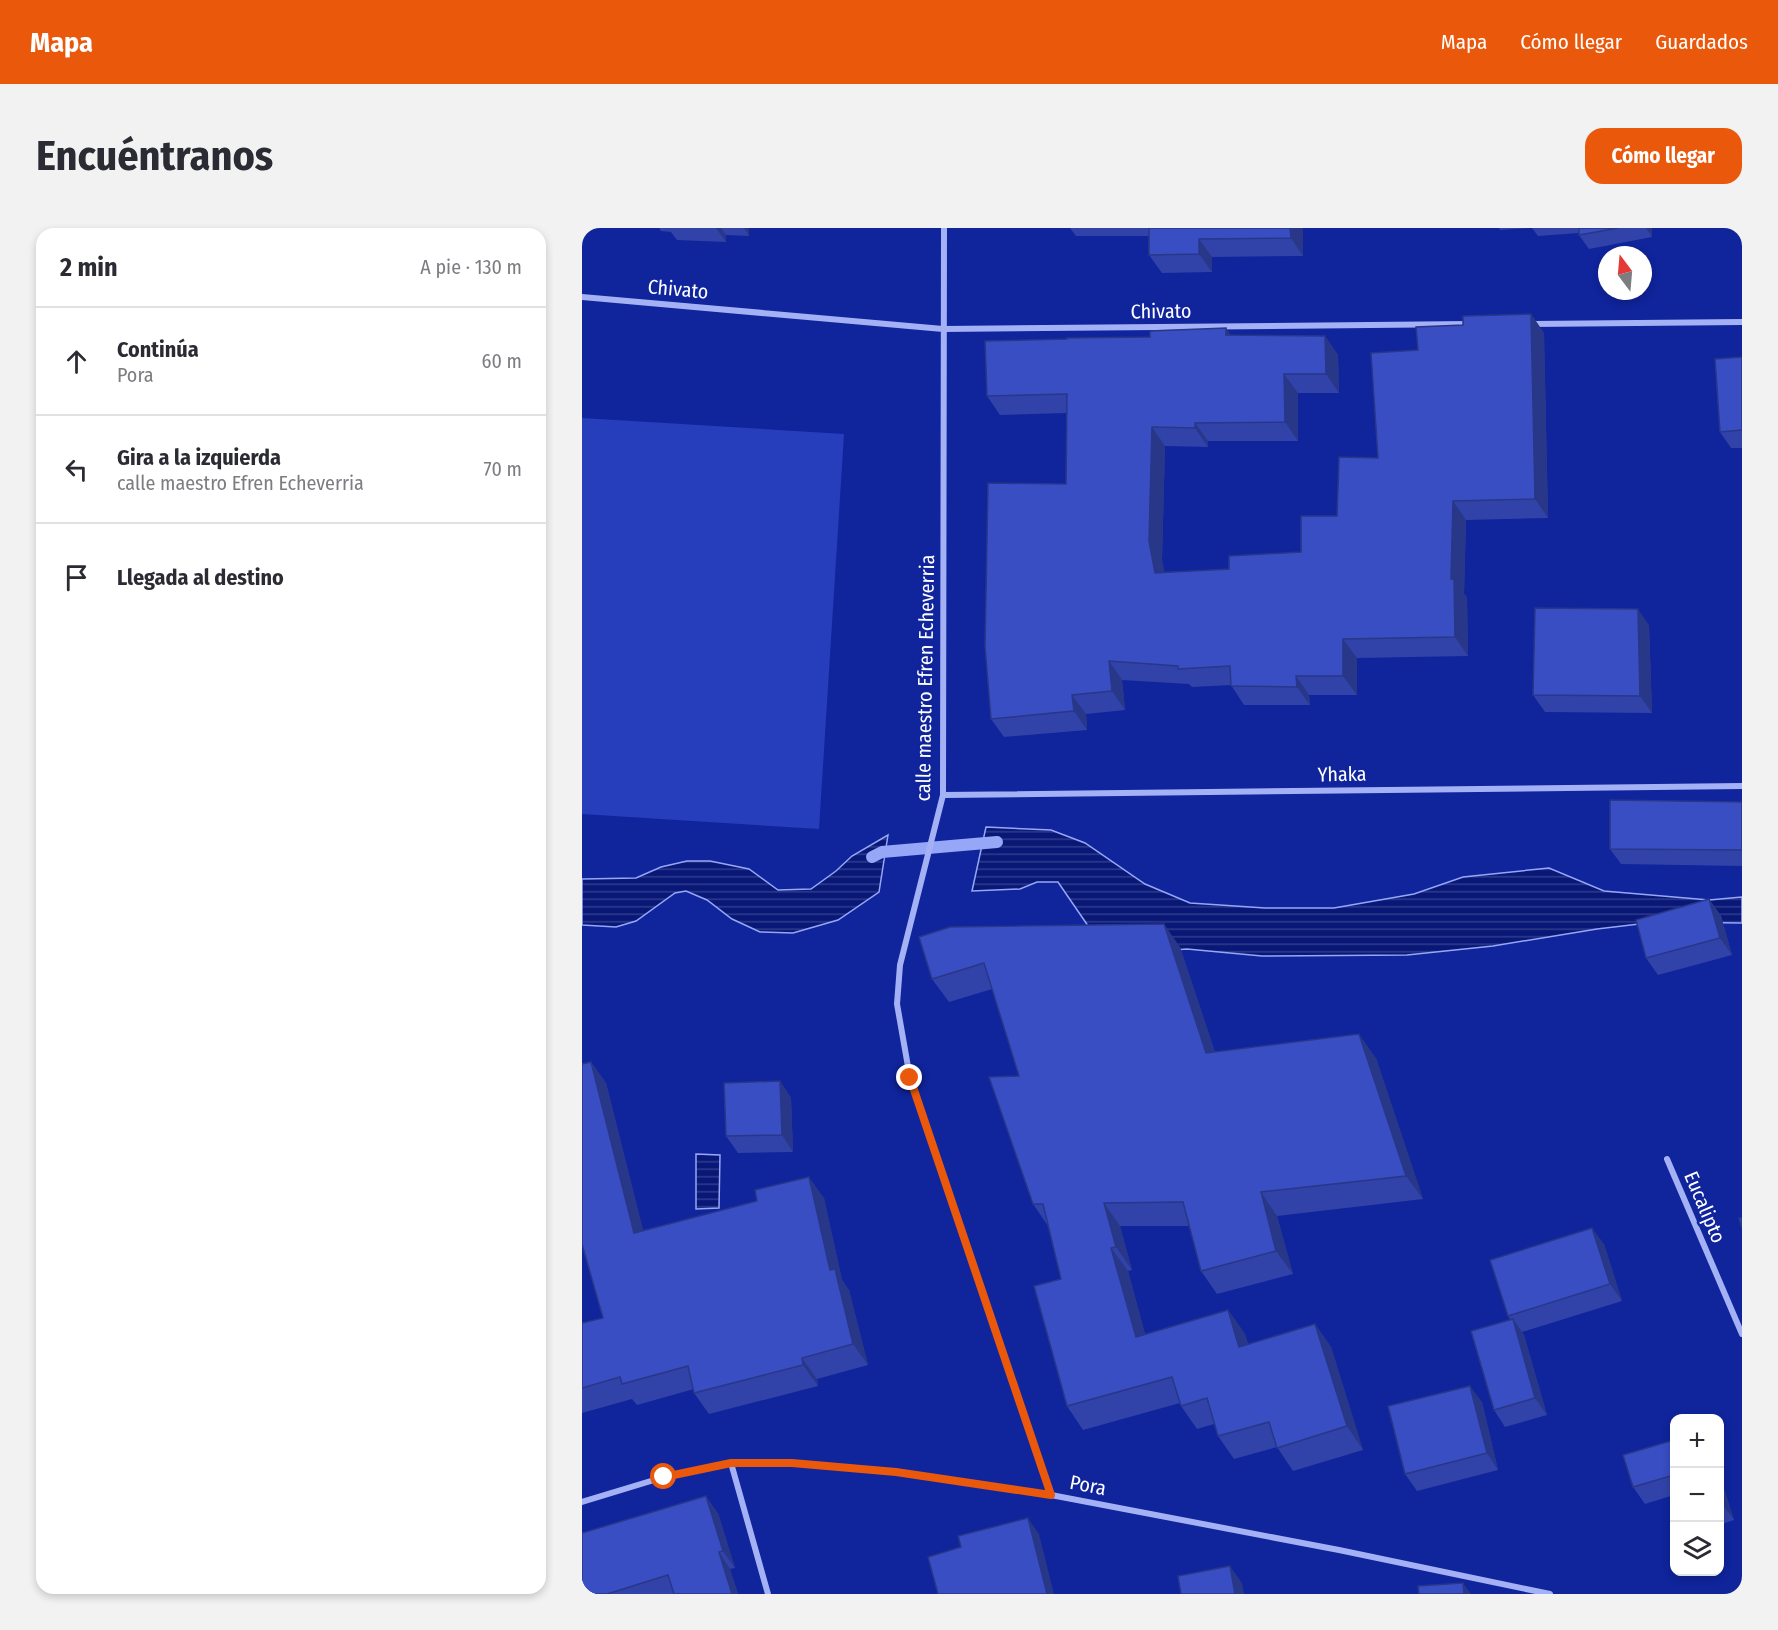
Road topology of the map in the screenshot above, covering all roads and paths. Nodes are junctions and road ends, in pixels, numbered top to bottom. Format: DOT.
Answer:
graph roads {
  1 [pos="944,228"];
  2 [pos="582,297"];
  3 [pos="1742,322"];
  4 [pos="1480,324"];
  5 [pos="1527,324"];
  6 [pos="943,329"];
  7 [pos="1742,786"];
  8 [pos="943,795"];
  9 [pos="1667,1159"];
  10 [pos="1742,1334"];
  11 [pos="731,1463"];
  12 [pos="1051,1495"];
  13 [pos="582,1502"];
  14 [pos="768,1594"];
  15 [pos="1550,1594"];
  1 -- 6 [label="street, calle maestro Efren Echeverria"];
  2 -- 6 [label="street, Chivato"];
  3 -- 5 [label="street"];
  4 -- 6 [label="street, Chivato"];
  6 -- 8 [label="street, calle maestro Efren Echeverria"];
  7 -- 8 [label="street, Yhaka"];
  8 -- 12 [label="street, calle maestro Efren Echeverria"];
  9 -- 10 [label="street, Eucalipto"];
  11 -- 12 [label="street, Pora"];
  11 -- 13 [label="street, Pora"];
  11 -- 14 [label="street"];
  12 -- 15 [label="street, Pora"];
}
